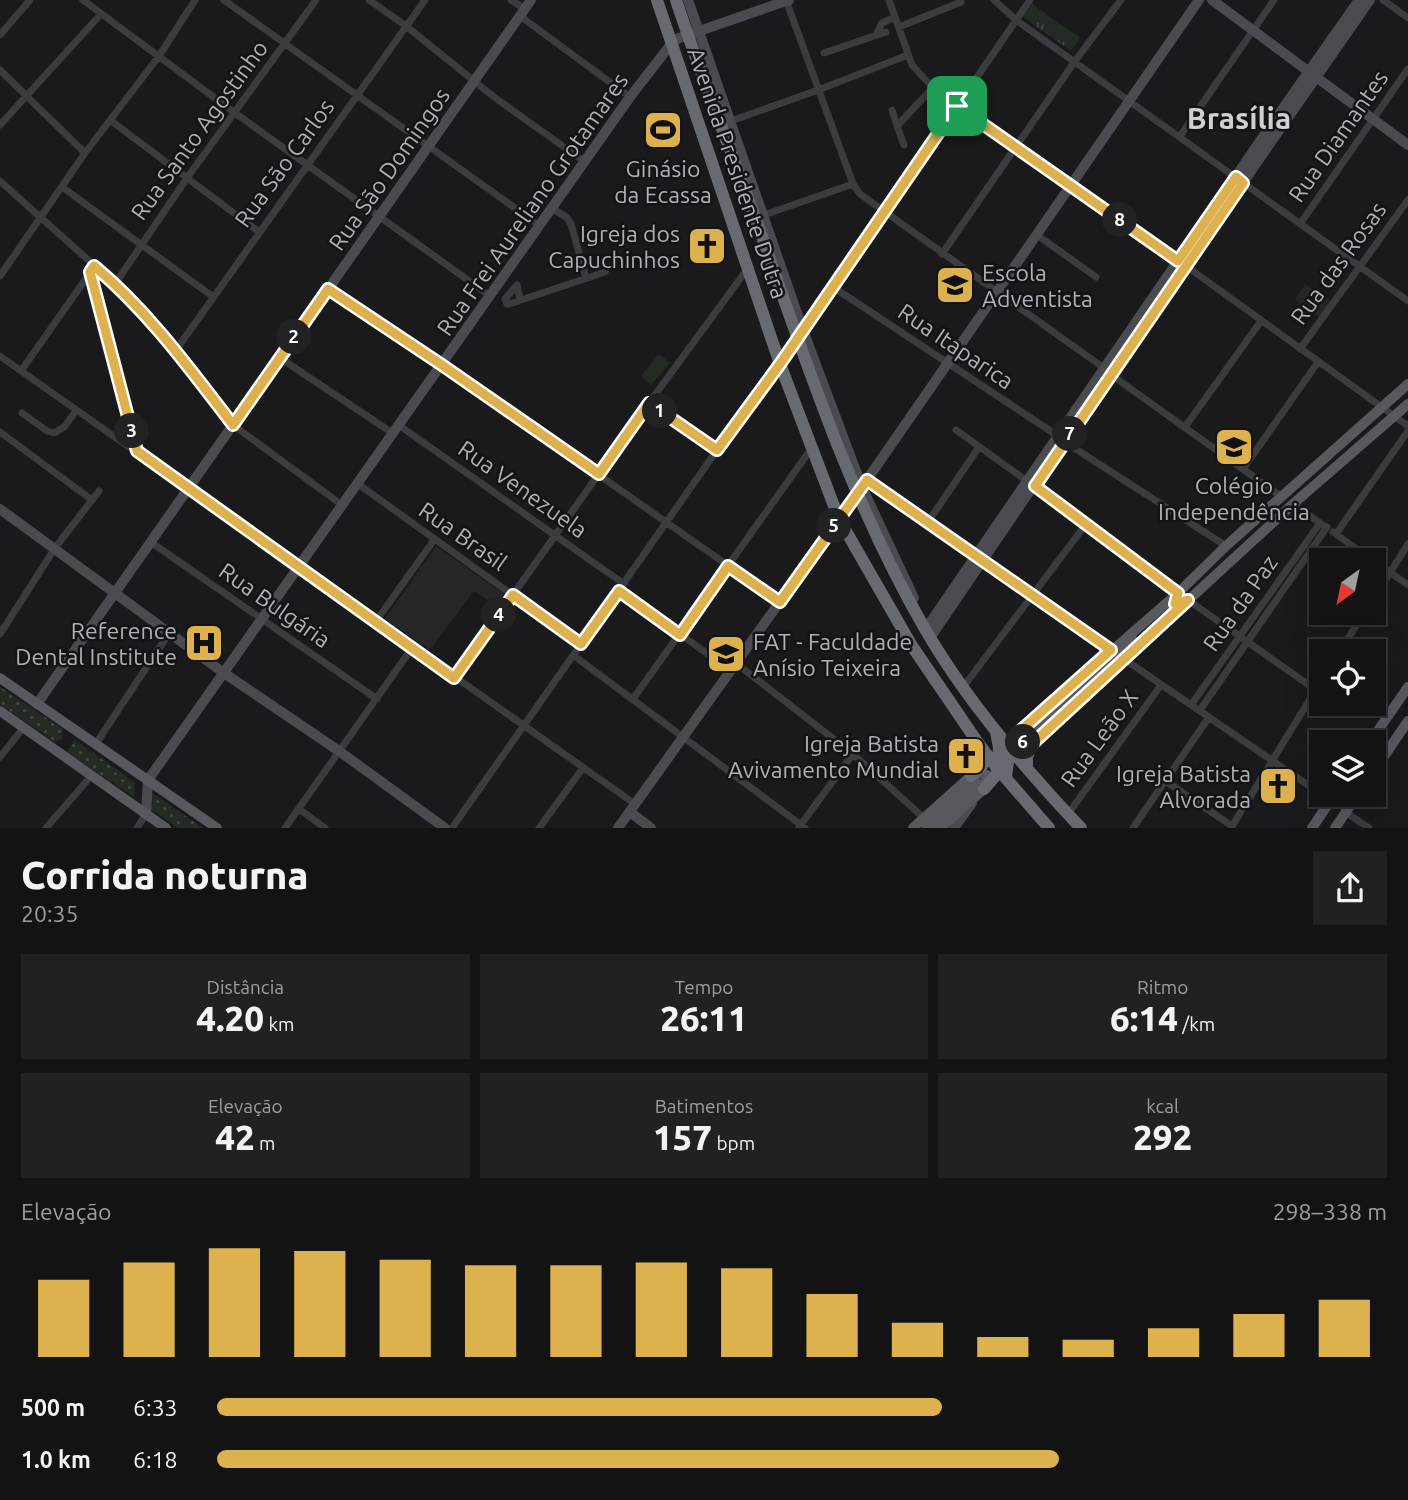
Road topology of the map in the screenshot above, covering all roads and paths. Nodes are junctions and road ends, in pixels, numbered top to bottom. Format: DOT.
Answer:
graph roads {
  1 [pos="30,0"];
  2 [pos="83,0"];
  3 [pos="195,0"];
  4 [pos="224,0"];
  5 [pos="316,0"];
  6 [pos="369,0"];
  7 [pos="425,0"];
  8 [pos="512,0"];
  9 [pos="531,0"];
  10 [pos="657,0"];
  11 [pos="676,0"];
  12 [pos="688,0"];
  13 [pos="787,0"];
  14 [pos="890,0"];
  15 [pos="994,0"];
  16 [pos="1030,0"];
  17 [pos="1121,0"];
  18 [pos="1199,0"];
  19 [pos="1212,0"];
  20 [pos="1274,0"];
  21 [pos="1370,0"];
  22 [pos="1384,0"];
  23 [pos="961,2"];
  24 [pos="1359,6"];
  25 [pos="522,13"];
  26 [pos="101,14"];
  27 [pos="895,17"];
  28 [pos="1408,18"];
  29 [pos="1016,20"];
  30 [pos="406,26"];
  31 [pos="900,27"];
  32 [pos="1253,30"];
  33 [pos="693,32"];
  34 [pos="886,32"];
  35 [pos="0,35"];
  36 [pos="876,35"];
  37 [pos="285,44"];
  38 [pos="671,44"];
  39 [pos="824,54"];
  40 [pos="159,55"];
  41 [pos="908,55"];
  42 [pos="1075,61"];
  43 [pos="1408,69"];
  44 [pos="0,70"];
  45 [pos="1313,74"];
  46 [pos="475,80"];
  47 [pos="711,82"];
  48 [pos="818,90"];
  49 [pos="935,90"];
  50 [pos="357,94"];
  51 [pos="26,95"];
  52 [pos="631,97"];
  53 [pos="1129,99"];
  54 [pos="957,106"];
  55 [pos="892,110"];
  56 [pos="235,113"];
  57 [pos="110,120"];
  58 [pos="1373,120"];
  59 [pos="731,121"];
  60 [pos="0,125"];
  61 [pos="897,126"];
  62 [pos="1180,136"];
  63 [pos="904,145"];
  64 [pos="1408,145"];
  65 [pos="429,146"];
  66 [pos="1016,147"];
  67 [pos="85,153"];
  68 [pos="585,162"];
  69 [pos="308,164"];
  70 [pos="744,175"];
  71 [pos="187,178"];
  72 [pos="1239,180"];
  73 [pos="0,181"];
  74 [pos="853,184"];
  75 [pos="1071,185"];
  76 [pos="62,187"];
  77 [pos="1408,200"];
  78 [pos="552,208"];
  79 [pos="886,210"];
  80 [pos="760,216"];
  81 [pos="40,218"];
  82 [pos="380,218"];
  83 [pos="1300,224"];
  84 [pos="540,226"];
  85 [pos="258,232"];
  86 [pos="1037,234"];
  87 [pos="141,245"];
  88 [pos="942,254"];
  89 [pos="1182,264"];
  90 [pos="1359,267"];
  91 [pos="749,268"];
  92 [pos="92,269"];
  93 [pos="1,271"];
  94 [pos="605,272"];
  95 [pos="1096,277"];
  96 [pos="586,278"];
  97 [pos="115,284"];
  98 [pos="833,287"];
  99 [pos="328,289"];
  100 [pos="996,291"];
  101 [pos="212,296"];
  102 [pos="490,296"];
  103 [pos="520,300"];
  104 [pos="1408,301"];
  105 [pos="1261,321"];
  106 [pos="801,334"];
  107 [pos="1300,349"];
  108 [pos="176,350"];
  109 [pos="0,356"];
  110 [pos="280,358"];
  111 [pos="1318,362"];
  112 [pos="947,363"];
  113 [pos="780,364"];
  114 [pos="442,365"];
  115 [pos="21,371"];
  116 [pos="1107,371"];
  117 [pos="1408,384"];
  118 [pos="649,403"];
  119 [pos="1408,404"];
  120 [pos="1382,408"];
  121 [pos="76,411"];
  122 [pos="22,413"];
  123 [pos="1394,416"];
  124 [pos="233,425"];
  125 [pos="1185,427"];
  126 [pos="1408,429"];
  127 [pos="397,430"];
  128 [pos="956,430"];
  129 [pos="0,432"];
  130 [pos="1061,439"];
  131 [pos="979,447"];
  132 [pos="811,449"];
  133 [pos="717,450"];
  134 [pos="137,451"];
  135 [pos="1243,469"];
  136 [pos="599,474"];
  137 [pos="358,484"];
  138 [pos="1031,484"];
  139 [pos="862,487"];
  140 [pos="189,488"];
  141 [pos="99,491"];
  142 [pos="1282,497"];
  143 [pos="92,500"];
  144 [pos="1293,504"];
  145 [pos="342,505"];
  146 [pos="0,509"];
  147 [pos="839,519"];
  148 [pos="928,522"];
  149 [pos="666,523"];
  150 [pos="1086,524"];
  151 [pos="1324,525"];
  152 [pos="1336,534"];
  153 [pos="555,535"];
  154 [pos="434,540"];
  155 [pos="152,543"];
  156 [pos="1408,544"];
  157 [pos="1226,546"];
  158 [pos="55,548"];
  159 [pos="1355,548"];
  160 [pos="979,558"];
  161 [pos="728,566"];
  162 [pos="299,567"];
  163 [pos="1386,570"];
  164 [pos="1390,573"];
  165 [pos="1386,579"];
  166 [pos="1408,585"];
  167 [pos="622,587"];
  168 [pos="117,593"];
  169 [pos="513,595"];
  170 [pos="1031,596"];
  171 [pos="1177,598"];
  172 [pos="1188,600"];
  173 [pos="780,602"];
  174 [pos="1260,608"];
  175 [pos="1269,614"];
  176 [pos="262,619"];
  177 [pos="376,621"];
  178 [pos="170,632"];
  179 [pos="927,632"];
  180 [pos="0,634"];
  181 [pos="680,635"];
  182 [pos="1240,636"];
  183 [pos="1249,642"];
  184 [pos="581,644"];
  185 [pos="412,648"];
  186 [pos="1111,650"];
  187 [pos="573,655"];
  188 [pos="1124,659"];
  189 [pos="734,667"];
  190 [pos="224,673"];
  191 [pos="0,678"];
  192 [pos="454,678"];
  193 [pos="1161,684"];
  194 [pos="964,686"];
  195 [pos="1309,686"];
  196 [pos="1408,687"];
  197 [pos="377,699"];
  198 [pos="633,699"];
  199 [pos="1309,700"];
  200 [pos="37,704"];
  201 [pos="1191,705"];
  202 [pos="1200,710"];
  203 [pos="0,711"];
  204 [pos="1209,716"];
  205 [pos="1408,721"];
  206 [pos="523,726"];
  207 [pos="24,727"];
  208 [pos="996,728"];
  209 [pos="1378,730"];
  210 [pos="685,737"];
  211 [pos="1027,737"];
  212 [pos="1403,738"];
  213 [pos="976,740"];
  214 [pos="95,745"];
  215 [pos="1010,747"];
  216 [pos="339,751"];
  217 [pos="853,754"];
  218 [pos="0,757"];
  219 [pos="1386,757"];
  220 [pos="1272,761"];
  221 [pos="583,768"];
  222 [pos="1027,768"];
  223 [pos="1002,773"];
  224 [pos="92,775"];
  225 [pos="148,780"];
  226 [pos="1164,780"];
  227 [pos="1309,785"];
  228 [pos="977,787"];
  229 [pos="1015,789"];
  230 [pos="1322,807"];
  231 [pos="1349,807"];
  232 [pos="632,808"];
  233 [pos="299,809"];
  234 [pos="1345,812"];
  235 [pos="146,814"];
  236 [pos="1068,814"];
  237 [pos="926,823"];
  238 [pos="801,827"];
  239 [pos="1231,827"];
  240 [pos="46,828"];
  241 [pos="137,828"];
  242 [pos="166,828"];
  243 [pos="217,828"];
  244 [pos="285,828"];
  245 [pos="325,828"];
  246 [pos="445,828"];
  247 [pos="452,828"];
  248 [pos="539,828"];
  249 [pos="618,828"];
  250 [pos="651,828"];
  251 [pos="913,828"];
  252 [pos="940,828"];
  253 [pos="954,828"];
  254 [pos="1049,828"];
  255 [pos="1081,828"];
  256 [pos="1133,828"];
  257 [pos="1312,828"];
  258 [pos="1335,828"];
  259 [pos="1369,828"];
  1 -- 35 [label="street"];
  2 -- 26 [label="street"];
  3 -- 40 [label="street"];
  4 -- 37 [label="street"];
  5 -- 37 [label="street, Rua Santo Agostinho"];
  6 -- 30 [label="street"];
  7 -- 30 [label="street, Rua São Carlos"];
  8 -- 25 [label="street"];
  9 -- 25 [label="street, Rua São Domingos"];
  10 -- 38 [label="highway, Avenida Presidente Dutra"];
  11 -- 33 [label="highway, Avenida Presidente Dutra"];
  12 -- 33 [label="street, Avenida Presidente Dutra"];
  13 -- 33 [label="street, Rua Frei Aureliano Grotamares"];
  13 -- 48 [label="street"];
  14 -- 27 [label="street"];
  15 -- 29 [label="street"];
  16 -- 29 [label="street"];
  17 -- 42 [label="street"];
  18 -- 53 [label="street"];
  19 -- 32 [label="street"];
  20 -- 32 [label="street"];
  21 -- 24 [label="street"];
  22 -- 28 [label="street"];
  23 -- 31 [label="street"];
  24 -- 45 [label="street"];
  25 -- 46 [label="street, Rua São Domingos"];
  25 -- 52 [label="street"];
  26 -- 40 [label="street"];
  26 -- 51 [label="street"];
  27 -- 31 [label="street"];
  27 -- 36 [label="street"];
  29 -- 42 [label="street"];
  29 -- 54 [label="street"];
  30 -- 46 [label="street"];
  30 -- 50 [label="street, Rua São Carlos"];
  31 -- 41 [label="street"];
  32 -- 45 [label="street"];
  32 -- 62 [label="street"];
  33 -- 38 [label="street, Rua Frei Aureliano Grotamares"];
  33 -- 47 [label="highway, Avenida Presidente Dutra"];
  34 -- 36 [label="street"];
  36 -- 39 [label="street"];
  37 -- 50 [label="street"];
  37 -- 56 [label="street, Rua Santo Agostinho"];
  38 -- 52 [label="street, Rua Frei Aureliano Grotamares"];
  38 -- 91 [label="highway, Avenida Presidente Dutra"];
  40 -- 56 [label="street"];
  40 -- 57 [label="street"];
  41 -- 48 [label="street"];
  41 -- 49 [label="street"];
  42 -- 53 [label="street"];
  42 -- 66 [label="street"];
  43 -- 58 [label="street, Rua Diamantes"];
  44 -- 51 [label="street"];
  45 -- 58 [label="street"];
  45 -- 72 [label="street"];
  46 -- 65 [label="street, Rua São Domingos"];
  46 -- 68 [label="street"];
  47 -- 59 [label="street, Avenida Presidente Dutra"];
  47 -- 70 [label="highway, Avenida Presidente Dutra"];
  48 -- 59 [label="street"];
  48 -- 74 [label="street"];
  49 -- 54 [label="street"];
  49 -- 61 [label="street"];
  50 -- 65 [label="street"];
  50 -- 69 [label="street, Rua São Carlos"];
  51 -- 60 [label="street"];
  51 -- 67 [label="street"];
  52 -- 68 [label="street, Rua Frei Aureliano Grotamares"];
  53 -- 62 [label="street"];
  53 -- 75 [label="street"];
  54 -- 66 [label="street"];
  54 -- 79 [label="street"];
  55 -- 61 [label="street"];
  56 -- 69 [label="street"];
  56 -- 71 [label="street, Rua Santo Agostinho"];
  57 -- 67 [label="street"];
  57 -- 71 [label="street"];
  58 -- 64 [label="street"];
  58 -- 83 [label="street, Rua Diamantes"];
  59 -- 70 [label="street, Avenida Presidente Dutra"];
  61 -- 63 [label="street"];
  62 -- 72 [label="street"];
  65 -- 82 [label="street, Rua São Domingos"];
  65 -- 84 [label="street"];
  66 -- 75 [label="street"];
  66 -- 88 [label="street"];
  67 -- 76 [label="street"];
  68 -- 78 [label="street, Rua Frei Aureliano Grotamares"];
  69 -- 82 [label="street"];
  69 -- 85 [label="street, Rua São Carlos"];
  70 -- 80 [label="highway, Avenida Presidente Dutra"];
  71 -- 85 [label="street"];
  71 -- 87 [label="street, Rua Santo Agostinho"];
  72 -- 83 [label="street"];
  72 -- 89 [label="street"];
  73 -- 81 [label="street"];
  74 -- 79 [label="street"];
  74 -- 80 [label="street"];
  75 -- 86 [label="street"];
  75 -- 89 [label="street"];
  76 -- 81 [label="street"];
  76 -- 87 [label="street"];
  77 -- 90 [label="street, Rua das Rosas"];
  78 -- 84 [label="street, Rua Frei Aureliano Grotamares"];
  78 -- 96 [label="street"];
  79 -- 88 [label="street"];
  79 -- 98 [label="street"];
  80 -- 106 [label="highway, Avenida Presidente Dutra"];
  81 -- 92 [label="street"];
  81 -- 93 [label="street"];
  82 -- 99 [label="street, Rua São Domingos"];
  82 -- 102 [label="street"];
  83 -- 90 [label="street"];
  84 -- 102 [label="street, Rua Frei Aureliano Grotamares"];
  85 -- 101 [label="street, Rua São Carlos"];
  86 -- 95 [label="street"];
  86 -- 100 [label="street"];
  87 -- 97 [label="street, Rua Santo Agostinho"];
  87 -- 101 [label="street"];
  88 -- 100 [label="street"];
  89 -- 105 [label="street"];
  89 -- 116 [label="street"];
  90 -- 104 [label="street"];
  90 -- 107 [label="street, Rua das Rosas"];
  91 -- 113 [label="highway, Avenida Presidente Dutra"];
  91 -- 118 [label="street"];
  92 -- 97 [label="street"];
  92 -- 115 [label="street"];
  92 -- 134 [label="street"];
  94 -- 96 [label="street"];
  96 -- 103 [label="street"];
  97 -- 108 [label="street"];
  98 -- 106 [label="street"];
  98 -- 112 [label="street, Rua Itaparica"];
  99 -- 110 [label="street, Rua São Domingos"];
  99 -- 114 [label="street"];
  100 -- 112 [label="street"];
  100 -- 116 [label="street"];
  101 -- 108 [label="street, Rua São Carlos"];
  102 -- 114 [label="street, Rua Frei Aureliano Grotamares"];
  105 -- 107 [label="street"];
  105 -- 125 [label="street"];
  106 -- 113 [label="street"];
  106 -- 139 [label="highway, Avenida Presidente Dutra"];
  107 -- 111 [label="street"];
  108 -- 124 [label="street"];
  109 -- 115 [label="street"];
  110 -- 124 [label="street, Rua São Domingos"];
  110 -- 127 [label="street, Rua Venezuela"];
  111 -- 120 [label="street"];
  111 -- 135 [label="street"];
  112 -- 130 [label="street, Rua Itaparica"];
  112 -- 139 [label="street"];
  113 -- 132 [label="highway, Avenida Presidente Dutra"];
  113 -- 133 [label="street"];
  114 -- 127 [label="street, Rua Frei Aureliano Grotamares"];
  114 -- 136 [label="street"];
  115 -- 121 [label="street"];
  116 -- 125 [label="street"];
  116 -- 130 [label="street"];
  117 -- 120 [label="main road"];
  118 -- 133 [label="street"];
  118 -- 136 [label="street"];
  119 -- 123 [label="main road"];
  120 -- 123 [label="street"];
  120 -- 142 [label="main road"];
  121 -- 122 [label="street"];
  121 -- 134 [label="street"];
  123 -- 126 [label="street"];
  123 -- 144 [label="main road"];
  124 -- 140 [label="street, Rua São Domingos"];
  124 -- 145 [label="street"];
  125 -- 135 [label="street"];
  126 -- 152 [label="street"];
  127 -- 137 [label="street, Rua Frei Aureliano Grotamares"];
  127 -- 153 [label="street, Rua Venezuela"];
  128 -- 131 [label="street"];
  129 -- 143 [label="street"];
  130 -- 138 [label="street"];
  130 -- 157 [label="street, Rua Itaparica"];
  131 -- 138 [label="street"];
  131 -- 148 [label="street"];
  132 -- 147 [label="highway, Avenida Presidente Dutra"];
  132 -- 161 [label="street"];
  133 -- 149 [label="street"];
  134 -- 140 [label="street"];
  135 -- 142 [label="street"];
  136 -- 149 [label="street"];
  136 -- 153 [label="street"];
  137 -- 145 [label="street, Rua Frei Aureliano Grotamares"];
  137 -- 154 [label="street, Rua Brasil"];
  138 -- 150 [label="street"];
  138 -- 160 [label="street"];
  139 -- 147 [label="street"];
  139 -- 148 [label="street"];
  139 -- 179 [label="highway, Avenida Presidente Dutra"];
  140 -- 155 [label="street, Rua São Domingos"];
  140 -- 162 [label="street"];
  141 -- 143 [label="street"];
  142 -- 157 [label="main road"];
  143 -- 158 [label="street"];
  144 -- 151 [label="street"];
  144 -- 172 [label="main road"];
  145 -- 162 [label="street, Rua Frei Aureliano Grotamares"];
  146 -- 158 [label="street"];
  147 -- 173 [label="street"];
  147 -- 213 [label="highway, Avenida Presidente Dutra"];
  148 -- 160 [label="street"];
  149 -- 161 [label="street"];
  149 -- 167 [label="street"];
  150 -- 170 [label="street"];
  150 -- 171 [label="street"];
  151 -- 152 [label="street"];
  151 -- 174 [label="street, Rua da Paz"];
  151 -- 175 [label="street, Rua da Paz"];
  152 -- 159 [label="street"];
  153 -- 167 [label="street, Rua Venezuela"];
  153 -- 169 [label="street"];
  154 -- 169 [label="street, Rua Brasil"];
  154 -- 177 [label="street"];
  155 -- 168 [label="street, Rua São Domingos"];
  155 -- 176 [label="street, Rua Bulgária"];
  156 -- 164 [label="street"];
  157 -- 171 [label="main road"];
  158 -- 168 [label="street"];
  158 -- 180 [label="street"];
  160 -- 170 [label="street"];
  160 -- 179 [label="street"];
  161 -- 173 [label="street"];
  161 -- 181 [label="street"];
  162 -- 176 [label="street, Rua Frei Aureliano Grotamares"];
  162 -- 177 [label="street"];
  163 -- 164 [label="street"];
  164 -- 165 [label="street"];
  164 -- 166 [label="street"];
  167 -- 181 [label="street, Rua Venezuela"];
  167 -- 184 [label="street"];
  168 -- 178 [label="street"];
  168 -- 200 [label="street, Rua São Domingos"];
  169 -- 184 [label="street, Rua Brasil"];
  169 -- 192 [label="street"];
  170 -- 186 [label="street"];
  170 -- 194 [label="street"];
  171 -- 172 [label="main road"];
  171 -- 186 [label="main road"];
  171 -- 211 [label="main road"];
  172 -- 182 [label="street"];
  172 -- 188 [label="main road"];
  173 -- 189 [label="street"];
  174 -- 175 [label="street"];
  174 -- 182 [label="street, Rua da Paz"];
  175 -- 183 [label="street, Rua da Paz"];
  176 -- 190 [label="street, Rua Frei Aureliano Grotamares"];
  176 -- 197 [label="street, Rua Bulgária"];
  177 -- 185 [label="street"];
  178 -- 190 [label="street"];
  178 -- 214 [label="street"];
  179 -- 194 [label="highway, Avenida Presidente Dutra"];
  181 -- 189 [label="street, Rua Venezuela"];
  181 -- 198 [label="street"];
  182 -- 183 [label="street"];
  182 -- 201 [label="street, Rua da Paz"];
  183 -- 195 [label="street"];
  183 -- 202 [label="street, Rua da Paz"];
  184 -- 187 [label="street"];
  185 -- 192 [label="street"];
  185 -- 197 [label="street"];
  186 -- 211 [label="main road"];
  187 -- 198 [label="street"];
  187 -- 206 [label="street"];
  188 -- 193 [label="street"];
  188 -- 211 [label="main road"];
  189 -- 210 [label="street"];
  189 -- 217 [label="street, Rua Venezuela"];
  190 -- 216 [label="street"];
  190 -- 225 [label="street, Rua Frei Aureliano Grotamares"];
  191 -- 200 [label="main road"];
  192 -- 206 [label="street"];
  193 -- 201 [label="street"];
  193 -- 236 [label="street, Rua Leão X"];
  194 -- 208 [label="highway, Avenida Presidente Dutra"];
  196 -- 209 [label="main road"];
  197 -- 216 [label="street"];
  198 -- 210 [label="street"];
  199 -- 220 [label="street"];
  200 -- 214 [label="main road"];
  201 -- 202 [label="street"];
  202 -- 204 [label="street"];
  203 -- 207 [label="main road"];
  204 -- 220 [label="street"];
  204 -- 226 [label="street"];
  205 -- 212 [label="main road"];
  206 -- 221 [label="street"];
  206 -- 247 [label="street"];
  207 -- 218 [label="street"];
  207 -- 224 [label="main road"];
  208 -- 211 [label="highway"];
  208 -- 215 [label="highway, Avenida Presidente Dutra"];
  208 -- 223 [label="highway"];
  210 -- 232 [label="street"];
  210 -- 238 [label="street"];
  211 -- 215 [label="highway"];
  211 -- 222 [label="highway"];
  212 -- 219 [label="main road"];
  213 -- 223 [label="highway, Avenida Presidente Dutra"];
  213 -- 228 [label="highway"];
  214 -- 225 [label="main road"];
  215 -- 222 [label="highway, Avenida Presidente Dutra"];
  215 -- 223 [label="highway"];
  216 -- 233 [label="street"];
  216 -- 246 [label="street"];
  217 -- 237 [label="street, Rua Venezuela"];
  217 -- 238 [label="street"];
  220 -- 227 [label="street"];
  220 -- 239 [label="street"];
  221 -- 232 [label="street"];
  221 -- 248 [label="street"];
  222 -- 236 [label="highway, Avenida Presidente Dutra"];
  223 -- 228 [label="highway"];
  223 -- 229 [label="highway, Avenida Presidente Dutra"];
  224 -- 235 [label="main road"];
  224 -- 240 [label="street"];
  225 -- 235 [label="street"];
  225 -- 243 [label="main road"];
  226 -- 239 [label="street"];
  226 -- 256 [label="street"];
  228 -- 229 [label="highway"];
  228 -- 237 [label="main road"];
  228 -- 252 [label="main road"];
  228 -- 253 [label="street"];
  229 -- 254 [label="highway, Avenida Presidente Dutra"];
  230 -- 257 [label="main road"];
  231 -- 234 [label="main road"];
  232 -- 249 [label="street"];
  232 -- 250 [label="street"];
  233 -- 244 [label="street"];
  233 -- 245 [label="street"];
  234 -- 258 [label="main road"];
  234 -- 259 [label="street"];
  235 -- 241 [label="street"];
  235 -- 242 [label="main road"];
  236 -- 255 [label="highway, Avenida Presidente Dutra"];
  237 -- 251 [label="main road"];
}
